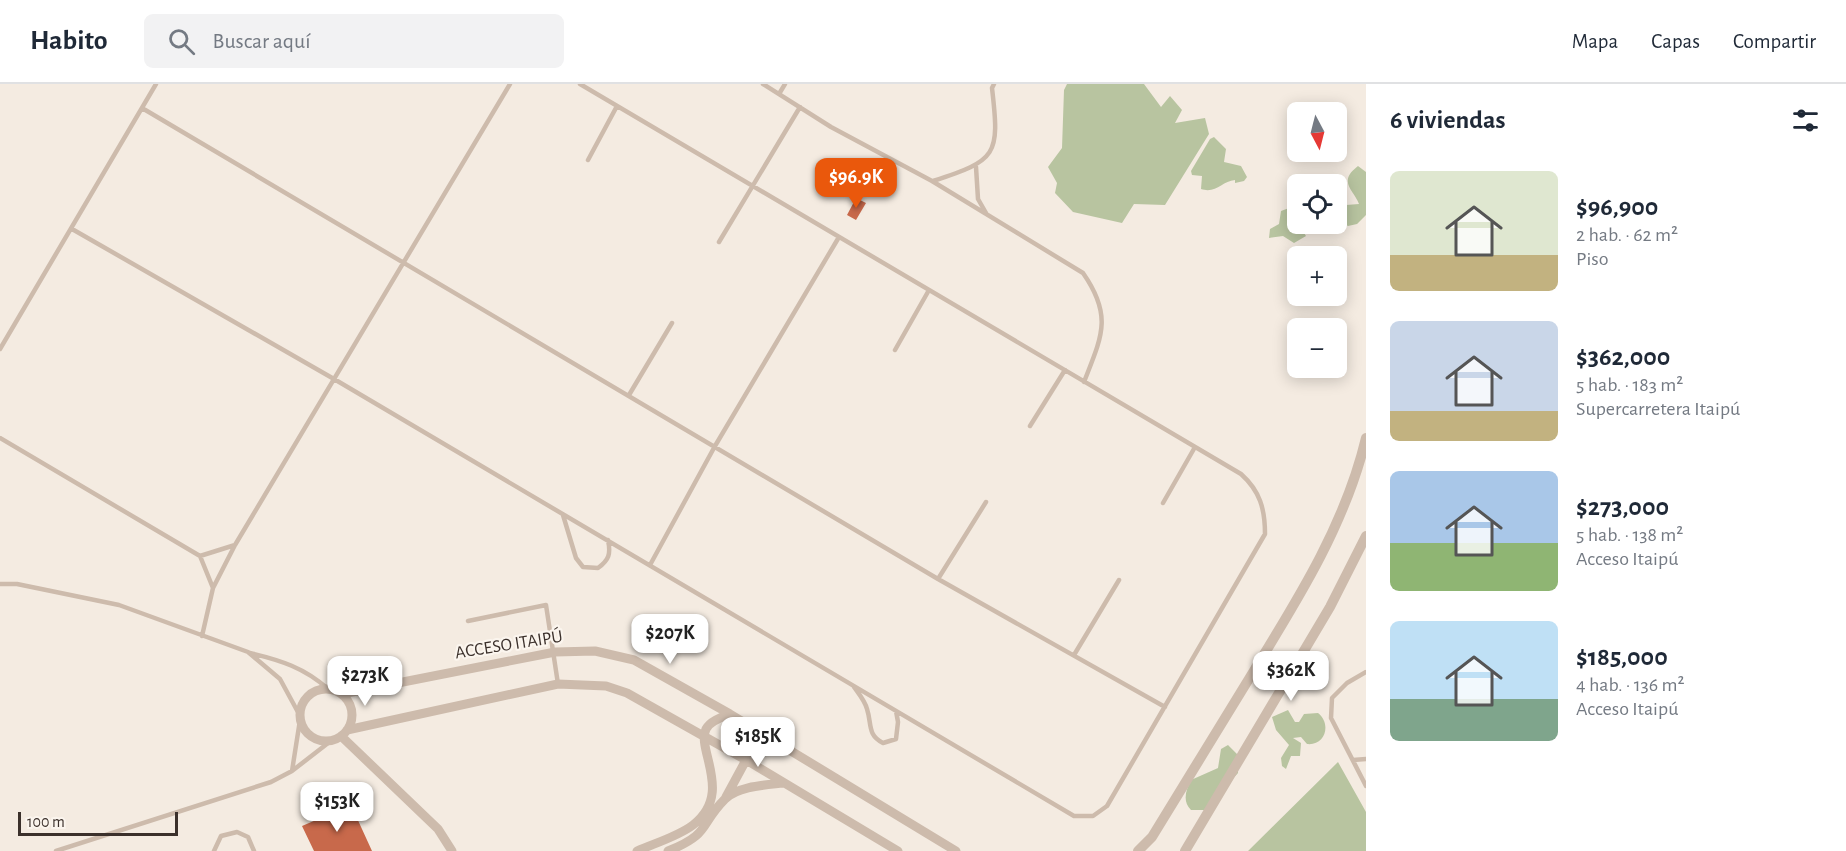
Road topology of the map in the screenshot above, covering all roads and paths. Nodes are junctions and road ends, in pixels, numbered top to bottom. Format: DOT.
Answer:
graph roads {
  1 [pos="156,84"];
  2 [pos="510,84"];
  3 [pos="580,84"];
  4 [pos="763,84"];
  5 [pos="785,84"];
  6 [pos="994,84"];
  7 [pos="779,94"];
  8 [pos="617,106"];
  9 [pos="800,107"];
  10 [pos="142,108"];
  11 [pos="588,160"];
  12 [pos="976,167"];
  13 [pos="932,181"];
  14 [pos="752,186"];
  15 [pos="986,214"];
  16 [pos="72,229"];
  17 [pos="839,237"];
  18 [pos="719,242"];
  19 [pos="405,261"];
  20 [pos="929,290"];
  21 [pos="672,322"];
  22 [pos="0,349"];
  23 [pos="895,350"];
  24 [pos="1065,370"];
  25 [pos="334,379"];
  26 [pos="1084,382"];
  27 [pos="629,395"];
  28 [pos="1030,426"];
  29 [pos="0,438"];
  30 [pos="1366,438"];
  31 [pos="715,446"];
  32 [pos="1195,447"];
  33 [pos="986,502"];
  34 [pos="1163,503"];
  35 [pos="562,513"];
  36 [pos="1366,536"];
  37 [pos="608,540"];
  38 [pos="235,545"];
  39 [pos="200,556"];
  40 [pos="650,565"];
  41 [pos="938,579"];
  42 [pos="1119,580"];
  43 [pos="0,584"];
  44 [pos="213,588"];
  45 [pos="468,621"];
  46 [pos="202,636"];
  47 [pos="248,652"];
  48 [pos="555,652"];
  49 [pos="1074,655"];
  50 [pos="1366,672"];
  51 [pos="558,684"];
  52 [pos="852,685"];
  53 [pos="328,689"];
  54 [pos="342,694"];
  55 [pos="1165,707"];
  56 [pos="896,710"];
  57 [pos="730,714"];
  58 [pos="299,717"];
  59 [pos="753,728"];
  60 [pos="340,736"];
  61 [pos="704,737"];
  62 [pos="1366,759"];
  63 [pos="747,760"];
  64 [pos="1353,760"];
  65 [pos="292,771"];
  66 [pos="783,783"];
  67 [pos="1366,786"];
  68 [pos="726,798"];
  69 [pos="56,851"];
  70 [pos="214,851"];
  71 [pos="254,851"];
  72 [pos="452,851"];
  73 [pos="638,851"];
  74 [pos="668,851"];
  75 [pos="898,851"];
  76 [pos="956,851"];
  77 [pos="1138,851"];
  78 [pos="1185,851"];
  1 -- 10 [label="lane"];
  2 -- 19 [label="lane"];
  3 -- 8 [label="lane"];
  4 -- 7 [label="lane"];
  5 -- 7 [label="lane"];
  6 -- 12 [label="lane"];
  7 -- 9 [label="lane"];
  8 -- 11 [label="lane"];
  8 -- 14 [label="lane"];
  9 -- 13 [label="lane"];
  9 -- 14 [label="lane"];
  10 -- 16 [label="lane"];
  10 -- 19 [label="lane"];
  12 -- 13 [label="lane"];
  12 -- 15 [label="lane"];
  13 -- 15 [label="lane"];
  14 -- 17 [label="lane"];
  14 -- 18 [label="lane"];
  15 -- 26 [label="lane"];
  16 -- 22 [label="lane"];
  16 -- 25 [label="lane"];
  17 -- 20 [label="lane"];
  17 -- 31 [label="lane"];
  19 -- 25 [label="lane"];
  19 -- 27 [label="lane"];
  20 -- 23 [label="lane"];
  20 -- 24 [label="lane"];
  21 -- 27 [label="lane"];
  24 -- 26 [label="lane"];
  24 -- 28 [label="lane"];
  25 -- 35 [label="lane"];
  25 -- 38 [label="lane"];
  26 -- 32 [label="lane"];
  27 -- 31 [label="lane"];
  29 -- 39 [label="lane"];
  30 -- 77 [label="street"];
  31 -- 40 [label="lane"];
  31 -- 41 [label="lane"];
  32 -- 34 [label="lane"];
  32 -- 55 [label="lane"];
  33 -- 41 [label="lane"];
  35 -- 37 [label="lane"];
  35 -- 37 [label="lane"];
  36 -- 78 [label="street"];
  37 -- 40 [label="lane"];
  38 -- 39 [label="lane"];
  38 -- 44 [label="lane"];
  39 -- 44 [label="lane"];
  40 -- 52 [label="lane"];
  41 -- 49 [label="lane"];
  42 -- 49 [label="lane"];
  43 -- 46 [label="lane"];
  44 -- 46 [label="lane"];
  45 -- 48 [label="lane"];
  46 -- 47 [label="lane"];
  47 -- 53 [label="lane"];
  47 -- 58 [label="lane"];
  48 -- 51 [label="lane"];
  48 -- 54 [label="street, ACCESO ITAIPÚ"];
  48 -- 57 [label="street, ACCESO ITAIPÚ"];
  49 -- 55 [label="lane"];
  50 -- 64 [label="lane"];
  51 -- 60 [label="street"];
  51 -- 61 [label="street"];
  52 -- 56 [label="lane"];
  52 -- 56 [label="lane"];
  53 -- 54 [label="street"];
  53 -- 58 [label="street"];
  54 -- 60 [label="street"];
  55 -- 56 [label="lane"];
  57 -- 59 [label="street, ACCESO ITAIPÚ"];
  57 -- 61 [label="street"];
  58 -- 60 [label="street"];
  58 -- 65 [label="lane"];
  59 -- 63 [label="street"];
  59 -- 76 [label="street, ACCESO ITAIPÚ"];
  60 -- 65 [label="lane"];
  60 -- 72 [label="street"];
  61 -- 63 [label="street"];
  61 -- 73 [label="street"];
  62 -- 64 [label="lane"];
  63 -- 66 [label="street"];
  63 -- 68 [label="street"];
  64 -- 67 [label="lane"];
  65 -- 69 [label="lane"];
  66 -- 68 [label="street"];
  66 -- 75 [label="street"];
  68 -- 74 [label="street"];
  70 -- 71 [label="lane"];
}
